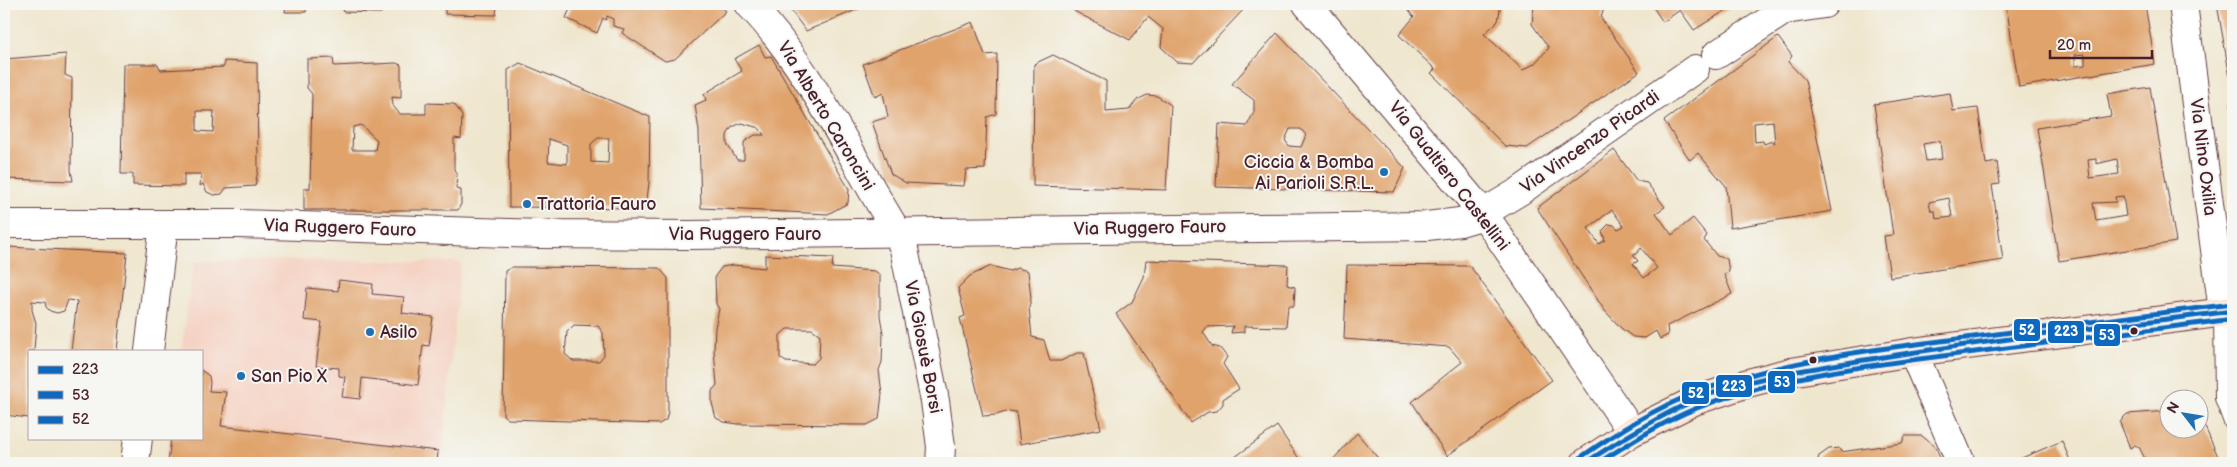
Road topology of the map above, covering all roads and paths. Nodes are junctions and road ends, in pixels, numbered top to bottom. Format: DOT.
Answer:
graph roads {
  1 [pos="749,4"];
  2 [pos="1306,4"];
  3 [pos="1824,4"];
  4 [pos="2183,4"];
  5 [pos="1483,213"];
  6 [pos="4,224"];
  7 [pos="164,224"];
  8 [pos="897,232"];
  9 [pos="2228,311"];
  10 [pos="149,350"];
  11 [pos="1913,352"];
  12 [pos="2233,422"];
  13 [pos="1632,432"];
  14 [pos="138,440"];
  15 [pos="136,463"];
  16 [pos="940,463"];
  17 [pos="1585,463"];
  18 [pos="1961,463"];
  1 -- 8 [label="street, Via Alberto Caroncini"];
  2 -- 5 [label="street, Via Gualtiero Castellini"];
  3 -- 5 [label="street, Via Vincenzo Picardi"];
  4 -- 9 [label="street, Via Nino Oxilia"];
  5 -- 8 [label="street, Via Ruggero Fauro"];
  5 -- 13 [label="street, Via Gualtiero Castellini"];
  6 -- 7 [label="street, Via Ruggero Fauro"];
  7 -- 8 [label="street, Via Ruggero Fauro"];
  7 -- 10 [label="street"];
  8 -- 16 [label="street, Via Giosuè Borsi"];
  9 -- 11 [label="main road"];
  9 -- 12 [label="lane"];
  11 -- 13 [label="main road"];
  11 -- 18 [label="street"];
  13 -- 17 [label="main road"];
  14 -- 15 [label="street"];
}
